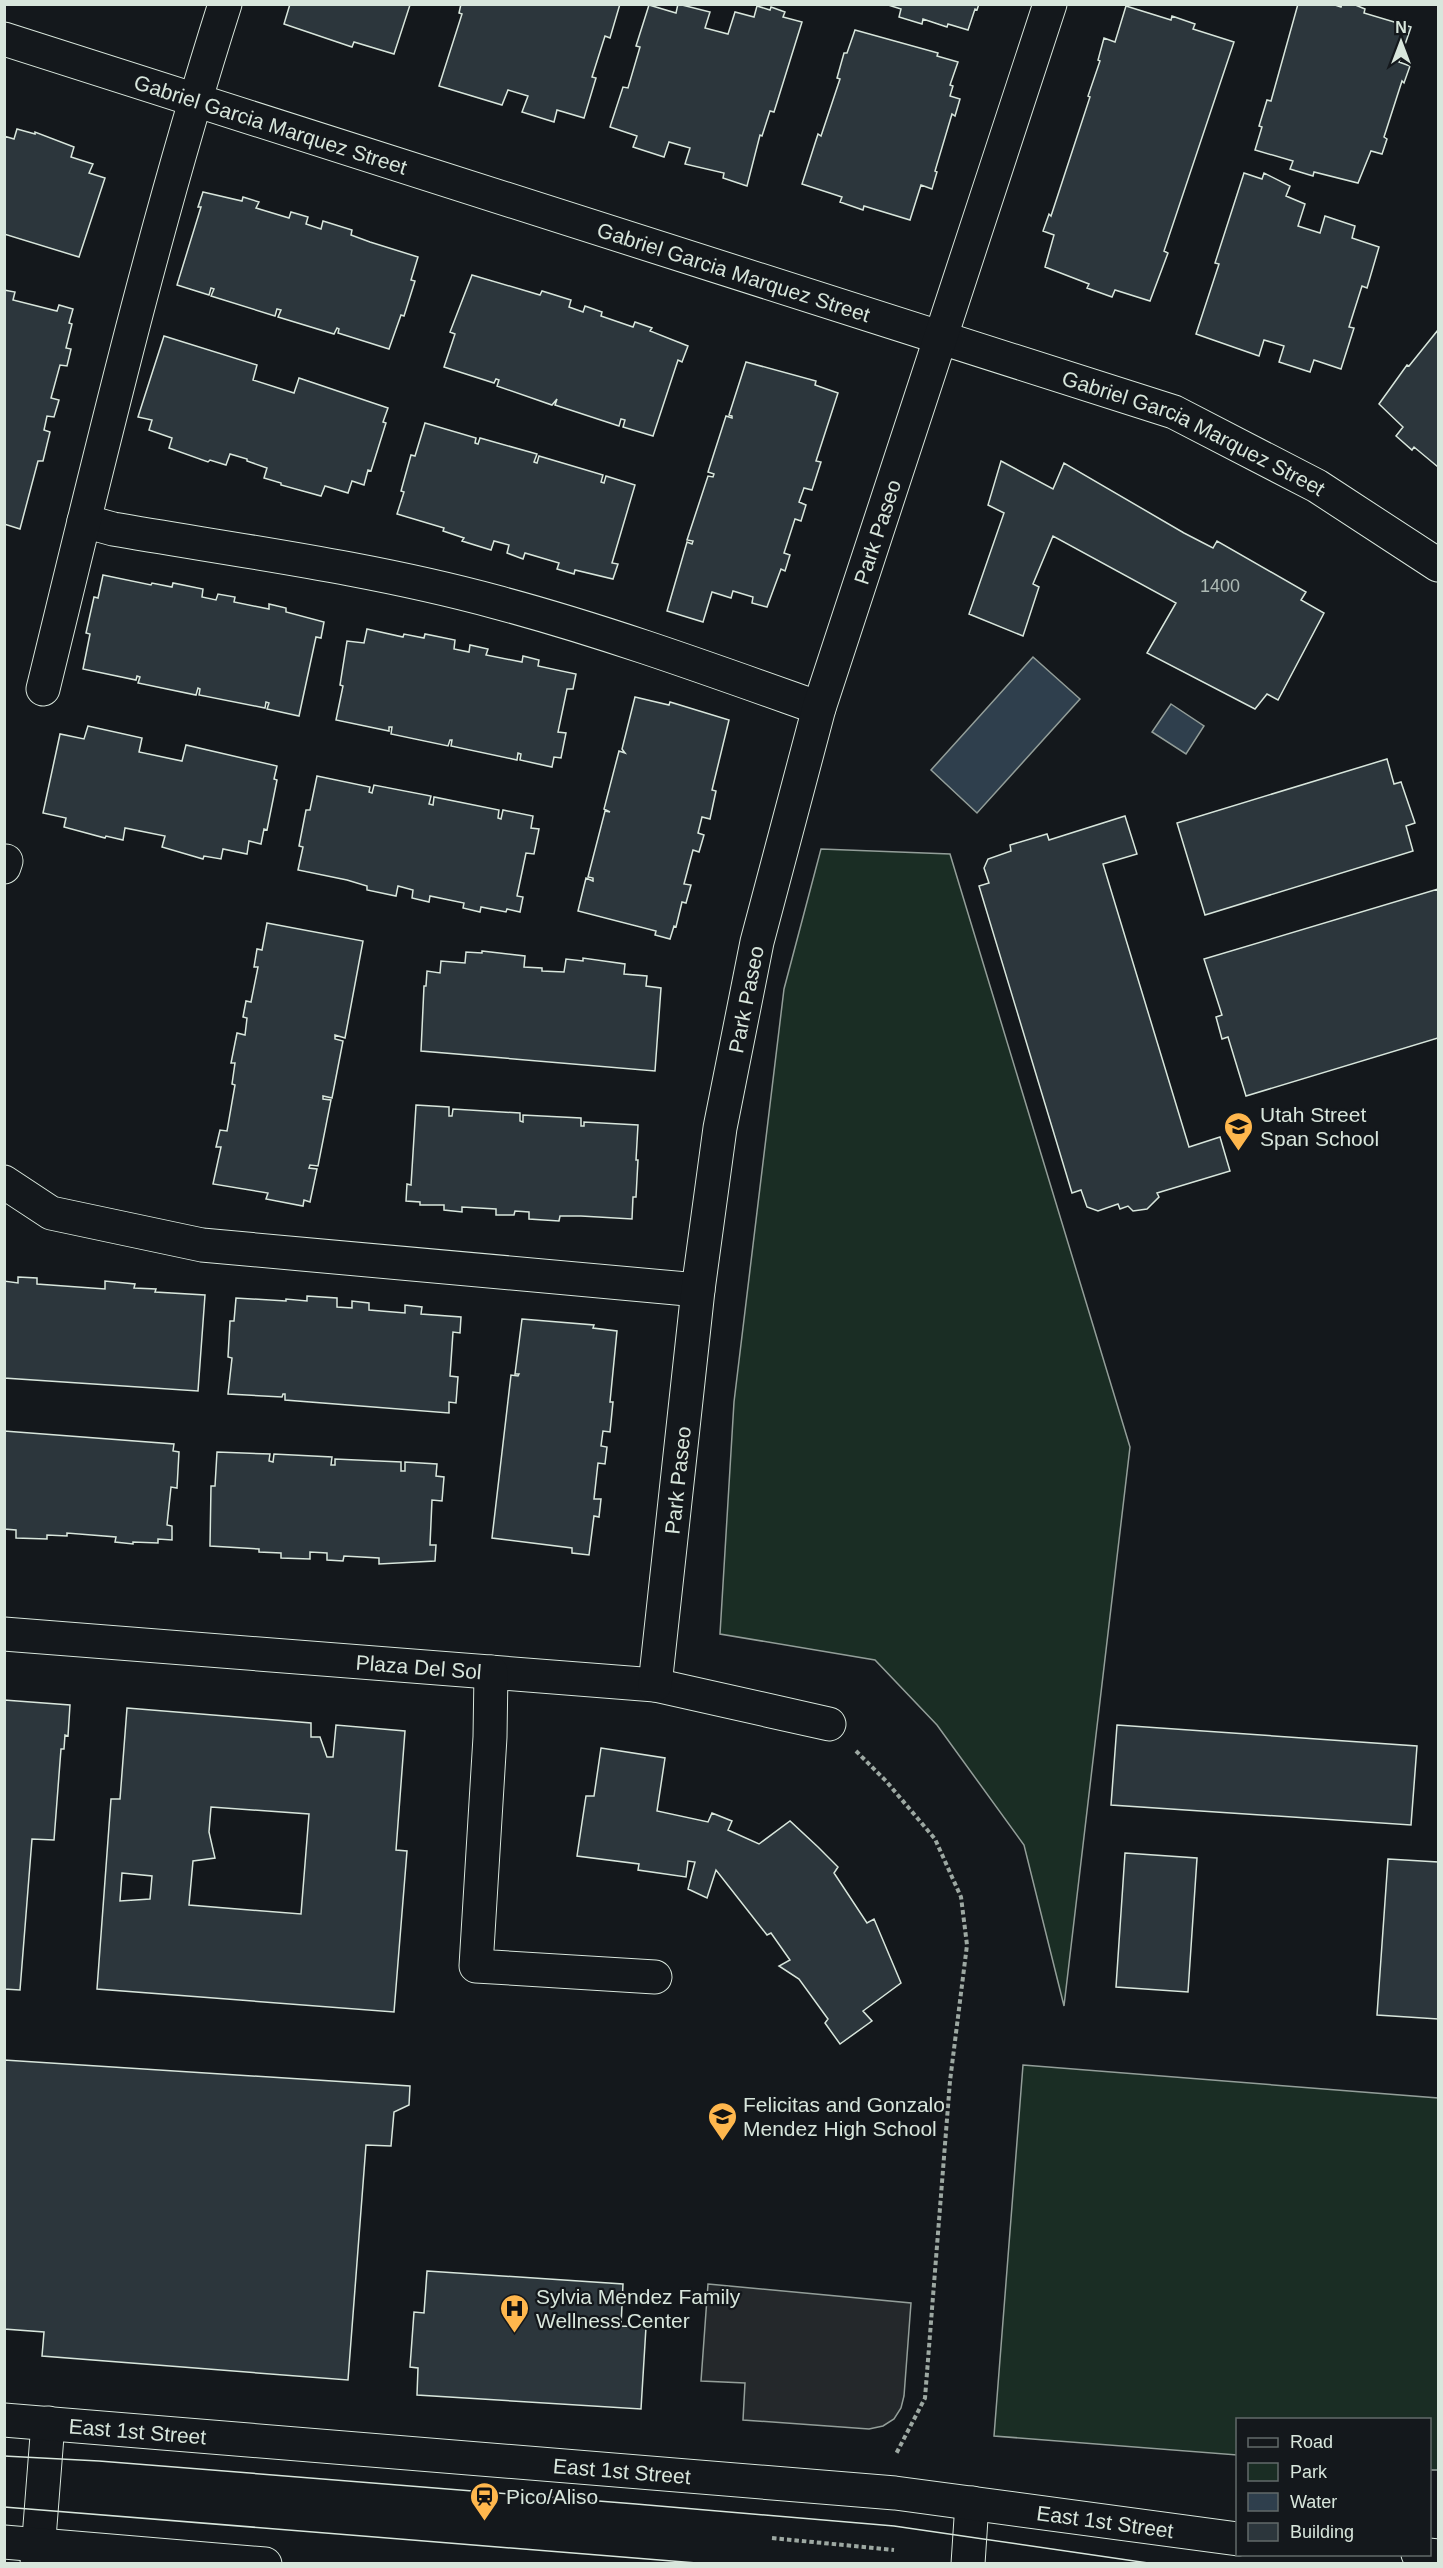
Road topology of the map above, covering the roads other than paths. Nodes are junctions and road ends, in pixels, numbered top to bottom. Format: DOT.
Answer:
graph roads {
  1 [pos="225,4"];
  2 [pos="1050,4"];
  3 [pos="4,39"];
  4 [pos="195,99"];
  5 [pos="941,339"];
  6 [pos="84,521"];
  7 [pos="1438,565"];
  8 [pos="43,689"];
  9 [pos="819,708"];
  10 [pos="4,1182"];
  11 [pos="698,1290"];
  12 [pos="4,1634"];
  13 [pos="491,1672"];
  14 [pos="656,1684"];
  15 [pos="829,1724"];
  16 [pos="655,1977"];
  17 [pos="4,2420"];
  18 [pos="48,2423"];
  19 [pos="972,2503"];
  20 [pos="1236,2539"];
  21 [pos="4,2542"];
  22 [pos="38,2554"];
  23 [pos="265,2564"];
  24 [pos="968,2564"];
  1 -- 4 [label="street"];
  2 -- 5 [label="street, Park Paseo"];
  3 -- 4 [label="street, Gabriel Garcia Marquez Street"];
  4 -- 5 [label="street, Gabriel Garcia Marquez Street"];
  4 -- 6 [label="street"];
  5 -- 7 [label="street, Gabriel Garcia Marquez Street"];
  5 -- 9 [label="street, Park Paseo"];
  6 -- 8 [label="street"];
  6 -- 9 [label="street"];
  9 -- 11 [label="street, Park Paseo"];
  10 -- 11 [label="street"];
  11 -- 14 [label="street, Park Paseo"];
  12 -- 13 [label="street, Plaza Del Sol"];
  13 -- 14 [label="street, Plaza Del Sol"];
  13 -- 16 [label="street"];
  14 -- 15 [label="street, Plaza Del Sol"];
  17 -- 18 [label="street, East 1st Street"];
  18 -- 19 [label="street, East 1st Street"];
  18 -- 22 [label="street"];
  19 -- 20 [label="street, East 1st Street"];
  19 -- 24 [label="street"];
  21 -- 22 [label="street"];
  22 -- 23 [label="street"];
}
